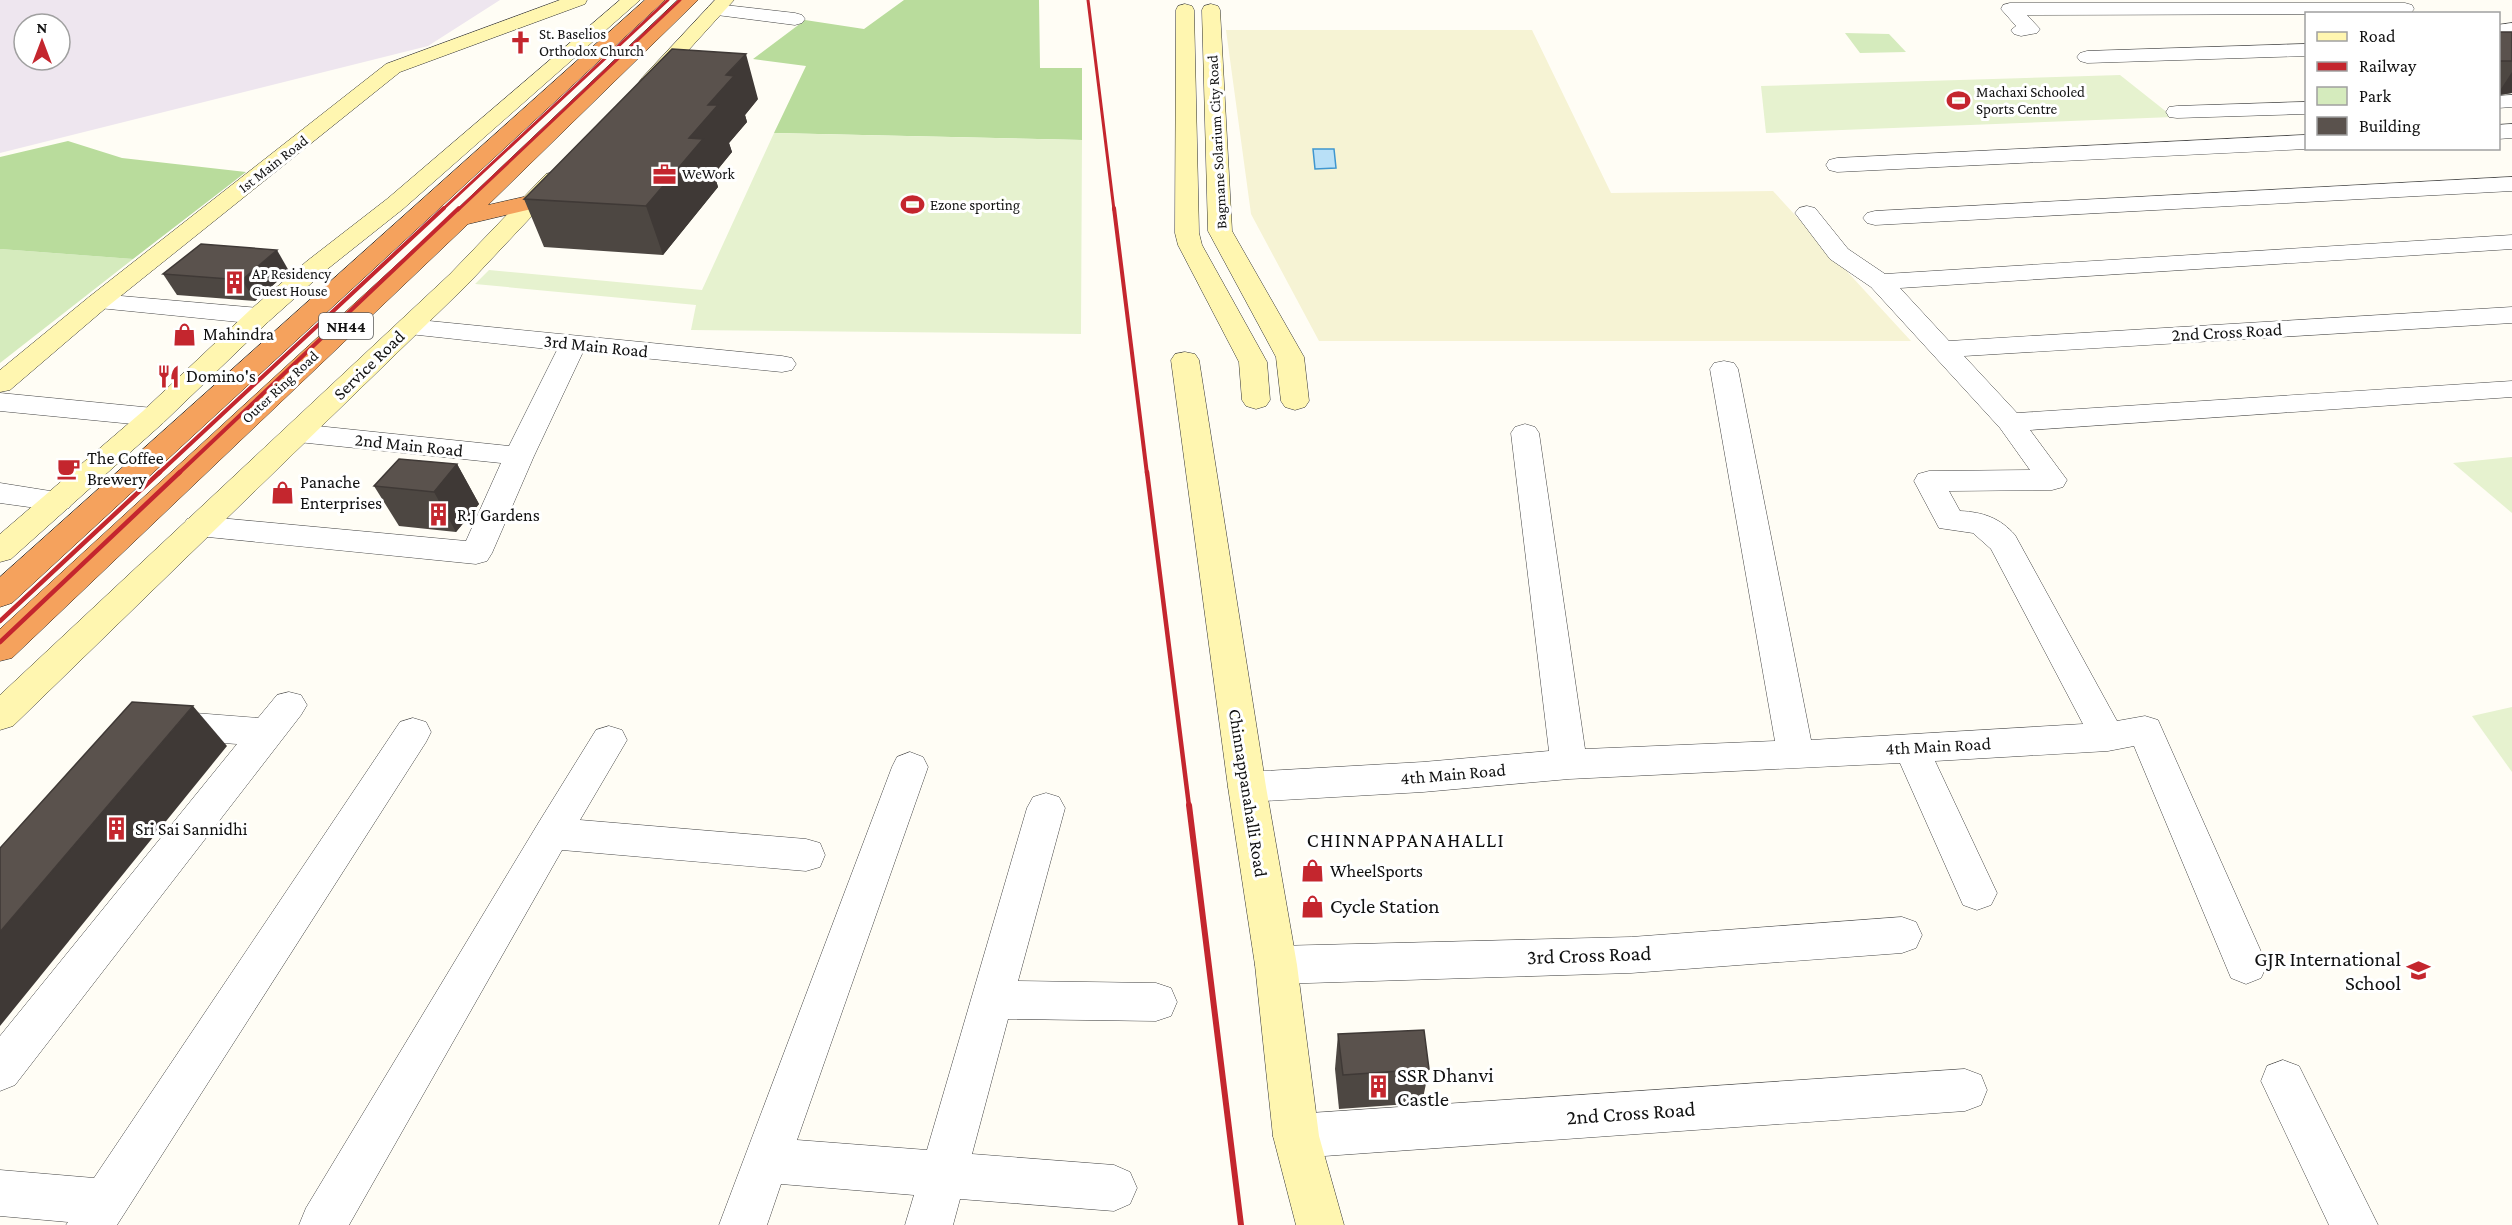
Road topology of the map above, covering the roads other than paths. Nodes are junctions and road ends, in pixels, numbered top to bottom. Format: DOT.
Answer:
graph roads {
  1 [pos="578,0"];
  2 [pos="631,0"];
  3 [pos="656,0"];
  4 [pos="689,0"];
  5 [pos="720,5"];
  6 [pos="2404,7"];
  7 [pos="1185,10"];
  8 [pos="1211,10"];
  9 [pos="795,19"];
  10 [pos="2021,30"];
  11 [pos="651,37"];
  12 [pos="2305,50"];
  13 [pos="2087,57"];
  14 [pos="671,58"];
  15 [pos="632,100"];
  16 [pos="2305,108"];
  17 [pos="2177,112"];
  18 [pos="2305,142"];
  19 [pos="1837,165"];
  20 [pos="565,168"];
  21 [pos="2512,184"];
  22 [pos="532,202"];
  23 [pos="1807,213"];
  24 [pos="1875,218"];
  25 [pos="460,219"];
  26 [pos="2512,242"];
  27 [pos="1880,282"];
  28 [pos="98,302"];
  29 [pos="2512,315"];
  30 [pos="259,316"];
  31 [pos="409,327"];
  32 [pos="574,343"];
  33 [pos="1942,349"];
  34 [pos="1185,360"];
  35 [pos="782,364"];
  36 [pos="1724,369"];
  37 [pos="0,384"];
  38 [pos="2512,389"];
  39 [pos="1256,400"];
  40 [pos="1294,401"];
  41 [pos="0,402"];
  42 [pos="153,417"];
  43 [pos="2010,422"];
  44 [pos="298,433"];
  45 [pos="1525,434"];
  46 [pos="519,456"];
  47 [pos="0,493"];
  48 [pos="58,501"];
  49 [pos="198,526"];
  50 [pos="0,551"];
  51 [pos="0,595"];
  52 [pos="0,649"];
  53 [pos="0,716"];
  54 [pos="413,732"];
  55 [pos="2108,737"];
  56 [pos="609,740"];
  57 [pos="142,742"];
  58 [pos="1911,748"];
  59 [pos="1796,755"];
  60 [pos="1569,764"];
  61 [pos="910,767"];
  62 [pos="1246,787"];
  63 [pos="1046,808"];
  64 [pos="552,833"];
  65 [pos="806,855"];
  66 [pos="1977,893"];
  67 [pos="1902,935"];
  68 [pos="1276,965"];
  69 [pos="2246,965"];
  70 [pos="992,1000"];
  71 [pos="1156,1002"];
  72 [pos="0,1070"];
  73 [pos="2283,1081"];
  74 [pos="1965,1090"];
  75 [pos="1296,1136"];
  76 [pos="766,1160"];
  77 [pos="944,1173"];
  78 [pos="1114,1188"];
  79 [pos="0,1192"];
  80 [pos="98,1214"];
  81 [pos="323,1225"];
  82 [pos="743,1225"];
  83 [pos="929,1225"];
  84 [pos="1320,1225"];
  85 [pos="2354,1225"];
  1 -- 28 [label="street, 1st Main Road"];
  2 -- 30 [label="street"];
  3 -- 51 [label="highway, Outer Ring Road / NH44"];
  4 -- 11 [label="highway, Outer Ring Road / NH44"];
  5 -- 9 [label="street"];
  5 -- 14 [label="street"];
  6 -- 10 [label="street"];
  7 -- 39 [label="street, Bagmane Solarium City Road"];
  8 -- 40 [label="street, Bagmane Solarium City Road"];
  11 -- 14 [label="highway"];
  11 -- 25 [label="highway, Outer Ring Road / NH44"];
  12 -- 13 [label="street"];
  14 -- 15 [label="street"];
  16 -- 17 [label="street"];
  18 -- 19 [label="street"];
  20 -- 22 [label="street, Service Road"];
  21 -- 24 [label="street"];
  22 -- 25 [label="highway"];
  22 -- 31 [label="street, Service Road"];
  23 -- 27 [label="street"];
  25 -- 52 [label="highway, Outer Ring Road / NH44"];
  26 -- 27 [label="street"];
  27 -- 33 [label="street"];
  28 -- 30 [label="street"];
  28 -- 37 [label="street, 1st Main Road"];
  29 -- 33 [label="street, 2nd Cross Road"];
  30 -- 42 [label="street"];
  31 -- 32 [label="street, 3rd Main Road"];
  31 -- 44 [label="street, Service Road"];
  32 -- 35 [label="street, 3rd Main Road"];
  32 -- 46 [label="street"];
  33 -- 43 [label="street"];
  34 -- 62 [label="street, Chinnappanahalli Road"];
  36 -- 59 [label="street"];
  38 -- 43 [label="street"];
  41 -- 42 [label="street"];
  42 -- 48 [label="street"];
  43 -- 55 [label="street"];
  44 -- 46 [label="street, 2nd Main Road"];
  44 -- 49 [label="street, Service Road"];
  45 -- 60 [label="street"];
  46 -- 49 [label="street"];
  47 -- 48 [label="street"];
  48 -- 50 [label="street"];
  49 -- 53 [label="street, Service Road"];
  54 -- 80 [label="street"];
  55 -- 58 [label="street, 4th Main Road"];
  55 -- 69 [label="street, 4th Main Road"];
  56 -- 64 [label="street"];
  57 -- 72 [label="street"];
  58 -- 59 [label="street, 4th Main Road"];
  58 -- 66 [label="street"];
  59 -- 60 [label="street, 4th Main Road"];
  60 -- 62 [label="street, 4th Main Road"];
  61 -- 76 [label="street"];
  62 -- 68 [label="street, Chinnappanahalli Road"];
  63 -- 70 [label="street"];
  64 -- 65 [label="street"];
  64 -- 81 [label="street"];
  67 -- 68 [label="street, 3rd Cross Road"];
  68 -- 75 [label="street, Chinnappanahalli Road"];
  70 -- 71 [label="street"];
  70 -- 77 [label="street"];
  73 -- 85 [label="street"];
  74 -- 75 [label="street, 2nd Cross Road"];
  75 -- 84 [label="street, Chinnappanahalli Road"];
  76 -- 77 [label="street"];
  76 -- 82 [label="street"];
  77 -- 78 [label="street"];
  77 -- 83 [label="street"];
  79 -- 80 [label="street"];
}
